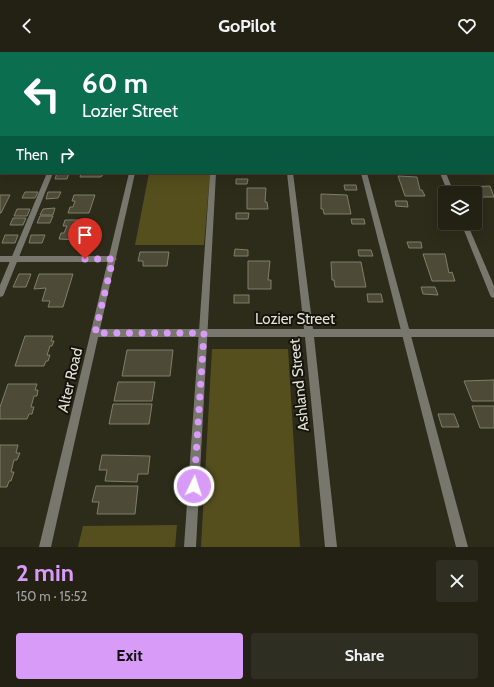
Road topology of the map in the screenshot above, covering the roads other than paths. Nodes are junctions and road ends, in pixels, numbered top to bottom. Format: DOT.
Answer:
graph roads {
  1 [pos="50,174"];
  2 [pos="132,174"];
  3 [pos="213,174"];
  4 [pos="290,174"];
  5 [pos="364,174"];
  6 [pos="443,174"];
  7 [pos="448,186"];
  8 [pos="467,230"];
  9 [pos="0,259"];
  10 [pos="14,259"];
  11 [pos="113,259"];
  12 [pos="0,294"];
  13 [pos="494,295"];
  14 [pos="95,333"];
  15 [pos="204,333"];
  16 [pos="309,333"];
  17 [pos="406,333"];
  18 [pos="494,333"];
  19 [pos="45,547"];
  20 [pos="190,547"];
  21 [pos="331,547"];
  22 [pos="462,547"];
  1 -- 10 [label="street"];
  2 -- 11 [label="street, Alter Road"];
  3 -- 15 [label="street"];
  4 -- 16 [label="street, Ashland Street"];
  5 -- 17 [label="street"];
  6 -- 7 [label="street"];
  8 -- 13 [label="street"];
  9 -- 10 [label="street"];
  10 -- 11 [label="street"];
  10 -- 12 [label="street"];
  11 -- 14 [label="street, Alter Road"];
  14 -- 15 [label="street, Lozier Street"];
  14 -- 19 [label="street, Alter Road"];
  15 -- 16 [label="street, Lozier Street"];
  15 -- 20 [label="street"];
  16 -- 17 [label="street, Lozier Street"];
  16 -- 21 [label="street, Ashland Street"];
  17 -- 18 [label="street, Lozier Street"];
  17 -- 22 [label="street"];
}
